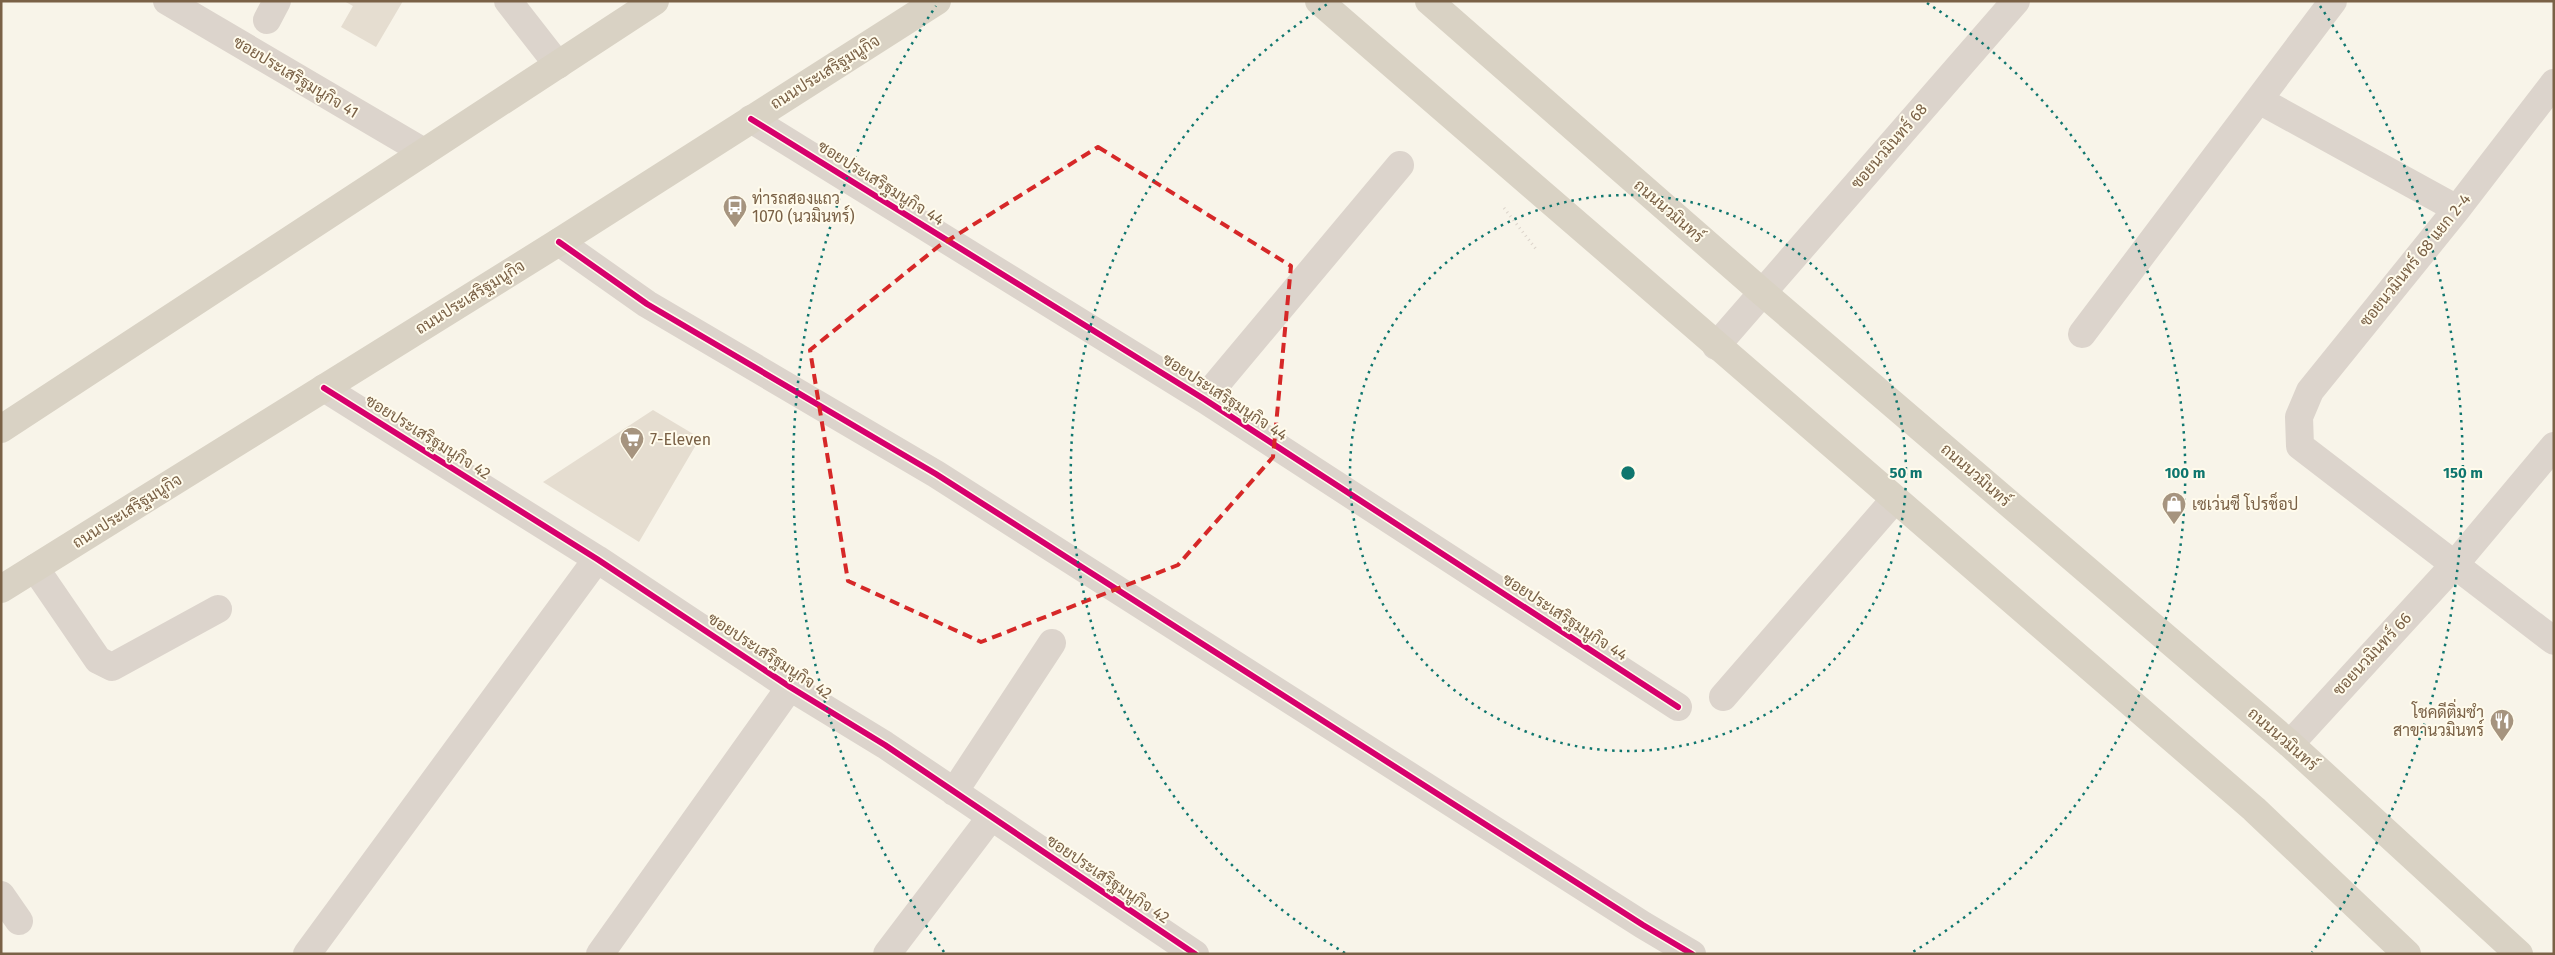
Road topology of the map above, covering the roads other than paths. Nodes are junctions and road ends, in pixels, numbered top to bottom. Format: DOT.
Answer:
graph roads {
  1 [pos="167,1"];
  2 [pos="508,1"];
  3 [pos="655,1"];
  4 [pos="937,1"];
  5 [pos="1320,1"];
  6 [pos="1429,1"];
  7 [pos="2016,1"];
  8 [pos="2333,1"];
  9 [pos="558,65"];
  10 [pos="2554,83"];
  11 [pos="2259,100"];
  12 [pos="751,119"];
  13 [pos="424,152"];
  14 [pos="1400,165"];
  15 [pos="2457,209"];
  16 [pos="559,242"];
  17 [pos="1762,292"];
  18 [pos="2082,334"];
  19 [pos="1716,346"];
  20 [pos="324,388"];
  21 [pos="1204,399"];
  22 [pos="3,425"];
  23 [pos="2554,446"];
  24 [pos="1895,499"];
  25 [pos="597,559"];
  26 [pos="2455,564"];
  27 [pos="35,568"];
  28 [pos="1,589"];
  29 [pos="218,609"];
  30 [pos="2554,641"];
  31 [pos="1052,643"];
  32 [pos="790,687"];
  33 [pos="1723,697"];
  34 [pos="1678,707"];
  35 [pos="2290,744"];
  36 [pos="954,792"];
  37 [pos="991,817"];
  38 [pos="1,895"];
  39 [pos="19,921"];
  40 [pos="1183,951"];
  41 [pos="307,954"];
  42 [pos="600,954"];
  43 [pos="887,954"];
  44 [pos="1692,954"];
  45 [pos="2407,954"];
  46 [pos="2519,954"];
  1 -- 13 [label="street, ซอยประเสริฐมนูกิจ 41"];
  2 -- 9 [label="street"];
  3 -- 9 [label="main road"];
  4 -- 12 [label="main road, ถนนประเสริฐมนูกิจ"];
  5 -- 19 [label="main road"];
  6 -- 17 [label="main road, ถนนนวมินทร์"];
  7 -- 17 [label="street, ซอยนวมินทร์ 68"];
  8 -- 11 [label="street"];
  9 -- 13 [label="main road"];
  10 -- 15 [label="street, ซอยนวมินทร์ 68 แยก 2-4"];
  11 -- 15 [label="street"];
  11 -- 18 [label="street"];
  12 -- 16 [label="main road, ถนนประเสริฐมนูกิจ"];
  12 -- 21 [label="street, ซอยประเสริฐมนูกิจ 44"];
  13 -- 22 [label="main road"];
  14 -- 21 [label="street"];
  15 -- 26 [label="street, ซอยนวมินทร์ 68 แยก 2-4"];
  16 -- 20 [label="main road, ถนนประเสริฐมนูกิจ"];
  16 -- 44 [label="street"];
  17 -- 19 [label="street, ซอยนวมินทร์ 68"];
  17 -- 35 [label="main road, ถนนนวมินทร์"];
  19 -- 24 [label="main road"];
  20 -- 25 [label="street, ซอยประเสริฐมนูกิจ 42"];
  20 -- 27 [label="main road, ถนนประเสริฐมนูกิจ"];
  21 -- 34 [label="street, ซอยประเสริฐมนูกิจ 44"];
  23 -- 26 [label="street, ซอยนวมินทร์ 66"];
  24 -- 33 [label="street"];
  24 -- 45 [label="main road"];
  25 -- 32 [label="street, ซอยประเสริฐมนูกิจ 42"];
  25 -- 41 [label="street"];
  26 -- 30 [label="street"];
  26 -- 35 [label="street, ซอยนวมินทร์ 66"];
  27 -- 28 [label="main road, ถนนประเสริฐมนูกิจ"];
  27 -- 29 [label="street"];
  31 -- 36 [label="street"];
  32 -- 36 [label="street, ซอยประเสริฐมนูกิจ 42"];
  32 -- 42 [label="street"];
  35 -- 46 [label="main road, ถนนนวมินทร์"];
  36 -- 37 [label="street, ซอยประเสริฐมนูกิจ 42"];
  37 -- 40 [label="street, ซอยประเสริฐมนูกิจ 42"];
  37 -- 43 [label="street"];
  38 -- 39 [label="street"];
}
